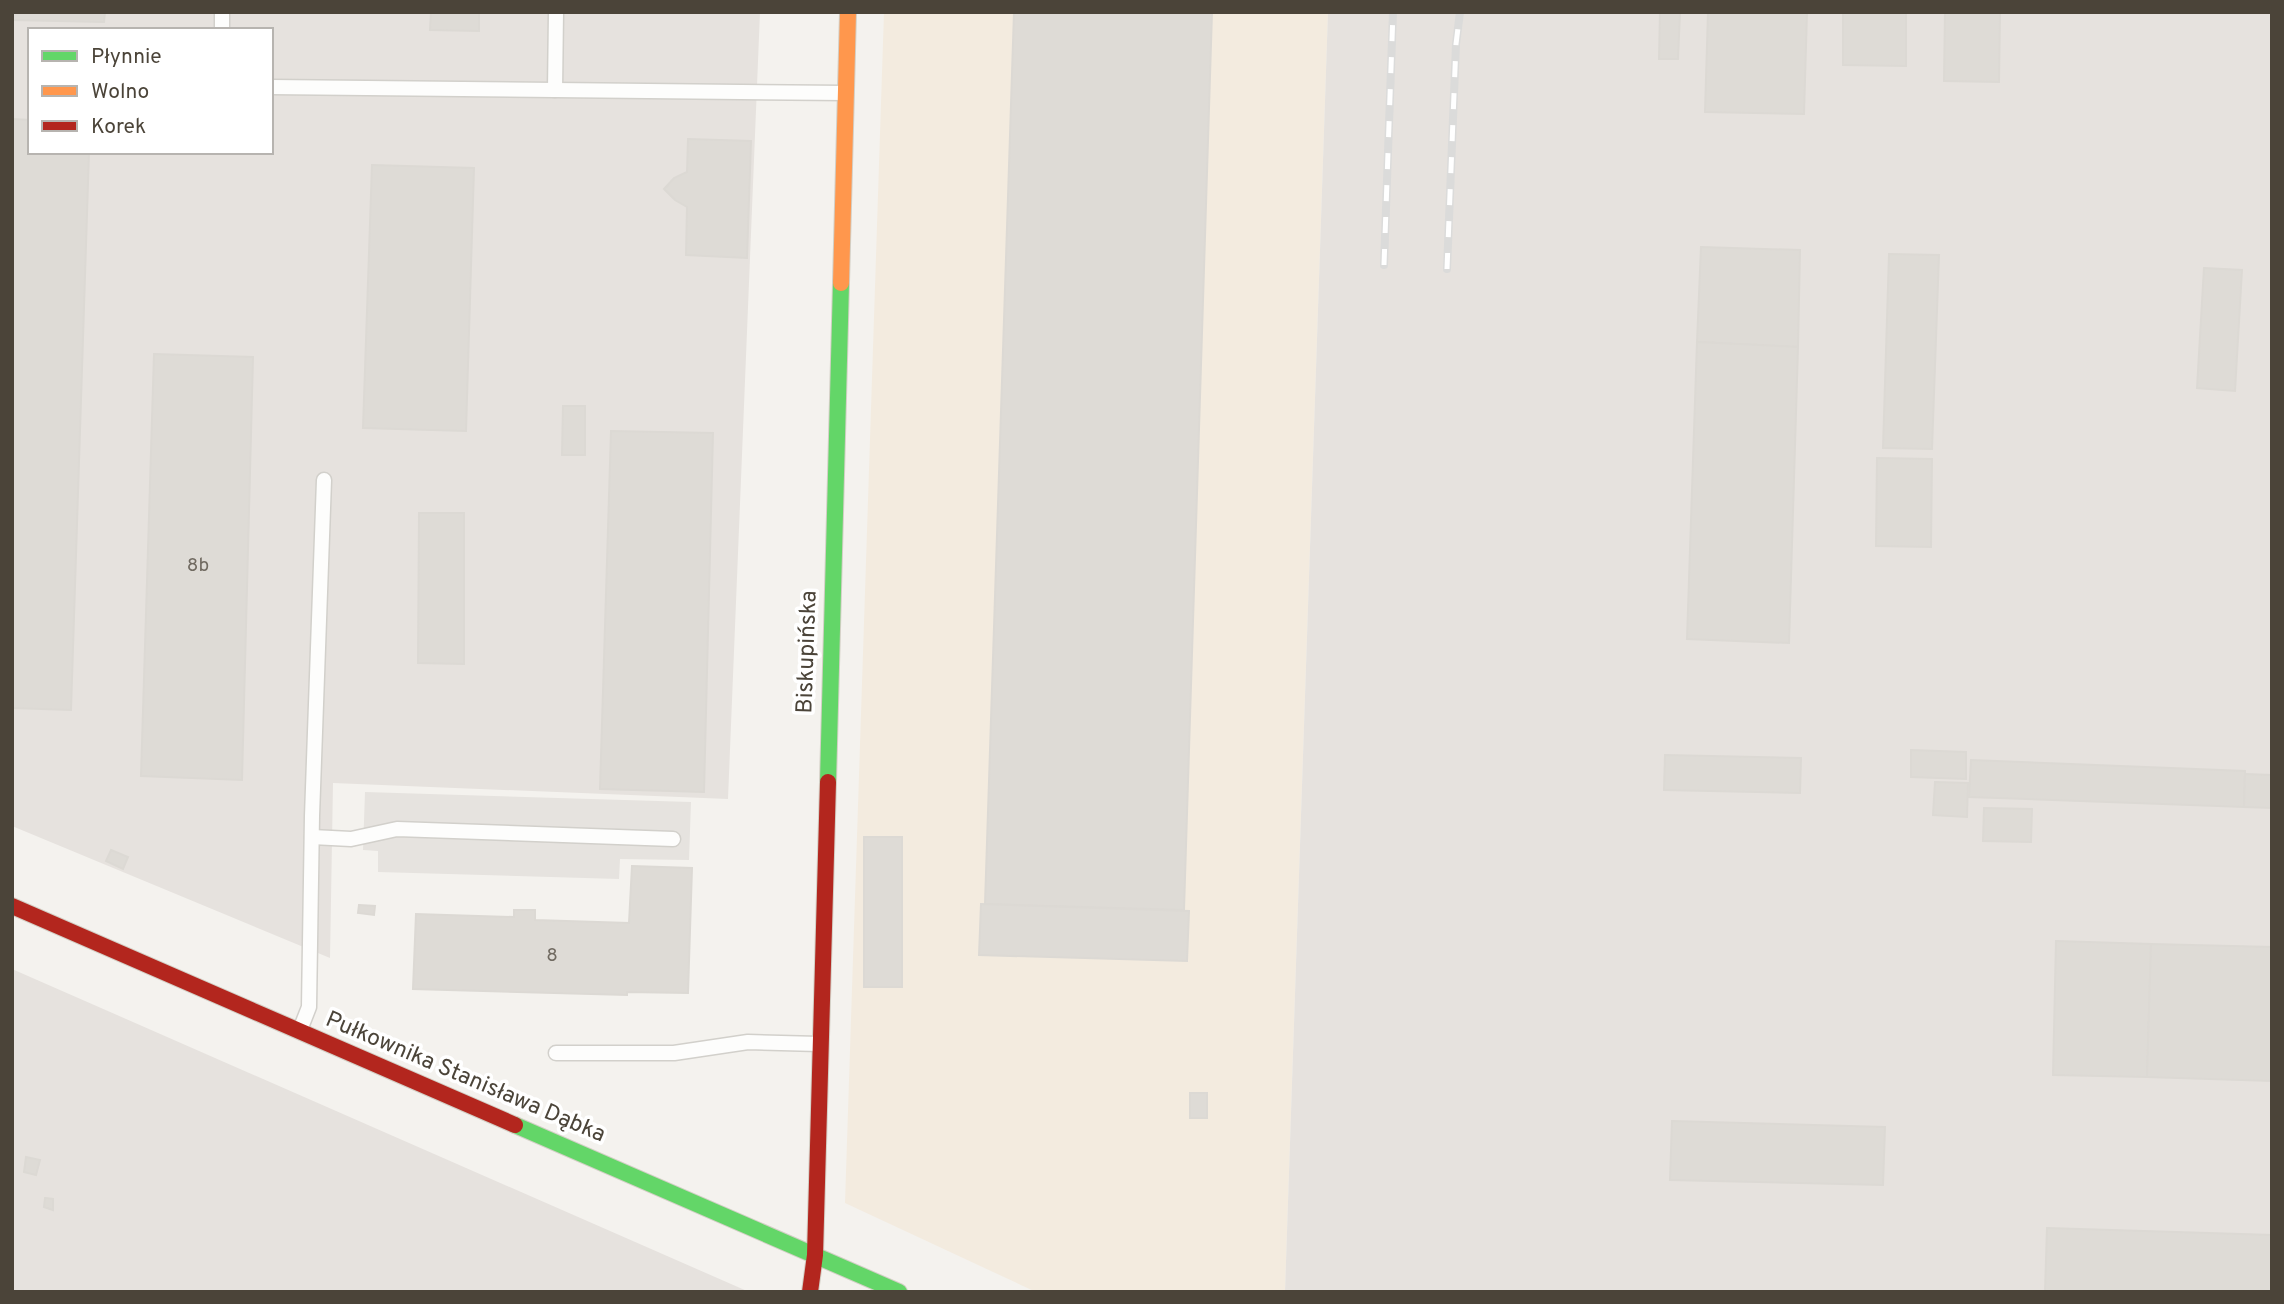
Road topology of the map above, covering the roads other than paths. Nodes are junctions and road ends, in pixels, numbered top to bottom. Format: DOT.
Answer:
graph roads {
  1 [pos="556,12"];
  2 [pos="848,12"];
  3 [pos="273,88"];
  4 [pos="555,90"];
  5 [pos="846,93"];
  6 [pos="324,480"];
  7 [pos="312,837"];
  8 [pos="673,839"];
  9 [pos="12,906"];
  10 [pos="299,1031"];
  11 [pos="820,1044"];
  12 [pos="556,1053"];
  13 [pos="814,1255"];
  14 [pos="810,1292"];
  15 [pos="899,1292"];
  1 -- 4 [label="lane"];
  2 -- 5 [label="street, Biskupińska"];
  3 -- 4 [label="lane"];
  4 -- 5 [label="lane"];
  5 -- 11 [label="street, Biskupińska"];
  6 -- 7 [label="lane"];
  7 -- 8 [label="lane"];
  7 -- 10 [label="lane"];
  9 -- 10 [label="street, Pułkownika Stanisława Dąbka"];
  10 -- 13 [label="street, Pułkownika Stanisława Dąbka"];
  11 -- 12 [label="lane"];
  11 -- 13 [label="street, Biskupińska"];
  13 -- 14 [label="street, Biskupińska"];
  13 -- 15 [label="street, Pułkownika Stanisława Dąbka"];
}
